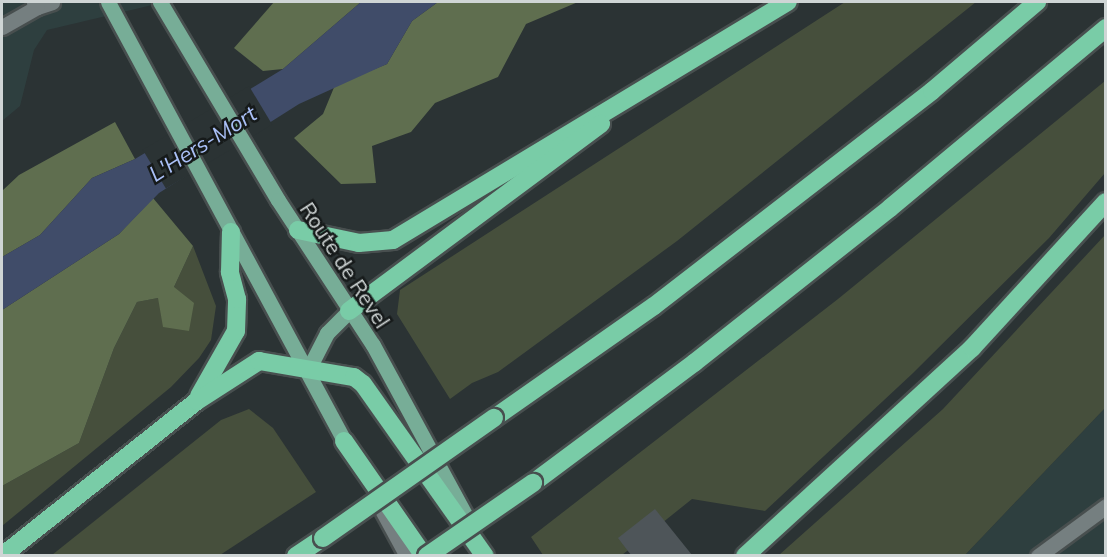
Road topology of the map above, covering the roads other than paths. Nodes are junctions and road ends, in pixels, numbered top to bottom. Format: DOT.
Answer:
graph roads {
  1 [pos="108,2"];
  2 [pos="160,2"];
  3 [pos="788,2"];
  4 [pos="1037,2"];
  5 [pos="41,3"];
  6 [pos="2,27"];
  7 [pos="1106,28"];
  8 [pos="663,74"];
  9 [pos="1106,202"];
  10 [pos="298,230"];
  11 [pos="231,232"];
  12 [pos="349,311"];
  13 [pos="308,370"];
  14 [pos="197,401"];
  15 [pos="344,441"];
  16 [pos="1106,506"];
  17 [pos="2,555"];
  18 [pos="296,555"];
  19 [pos="407,555"];
  20 [pos="426,555"];
  21 [pos="486,555"];
  22 [pos="745,555"];
  23 [pos="1038,555"];
  1 -- 11 [label="main road"];
  2 -- 10 [label="main road, Route de Revel"];
  3 -- 8 [label="highway"];
  4 -- 18 [label="highway, bridge"];
  5 -- 6 [label="main road"];
  7 -- 20 [label="highway, bridge"];
  8 -- 10 [label="highway"];
  8 -- 12 [label="highway"];
  9 -- 22 [label="highway"];
  10 -- 12 [label="main road, Route de Revel"];
  11 -- 13 [label="main road"];
  11 -- 14 [label="highway"];
  12 -- 13 [label="main road"];
  12 -- 21 [label="main road, Route de Revel"];
  13 -- 14 [label="highway"];
  13 -- 15 [label="main road"];
  13 -- 21 [label="highway"];
  14 -- 17 [label="highway"];
  15 -- 19 [label="main road"];
  15 -- 20 [label="highway"];
  16 -- 23 [label="main road"];
}
